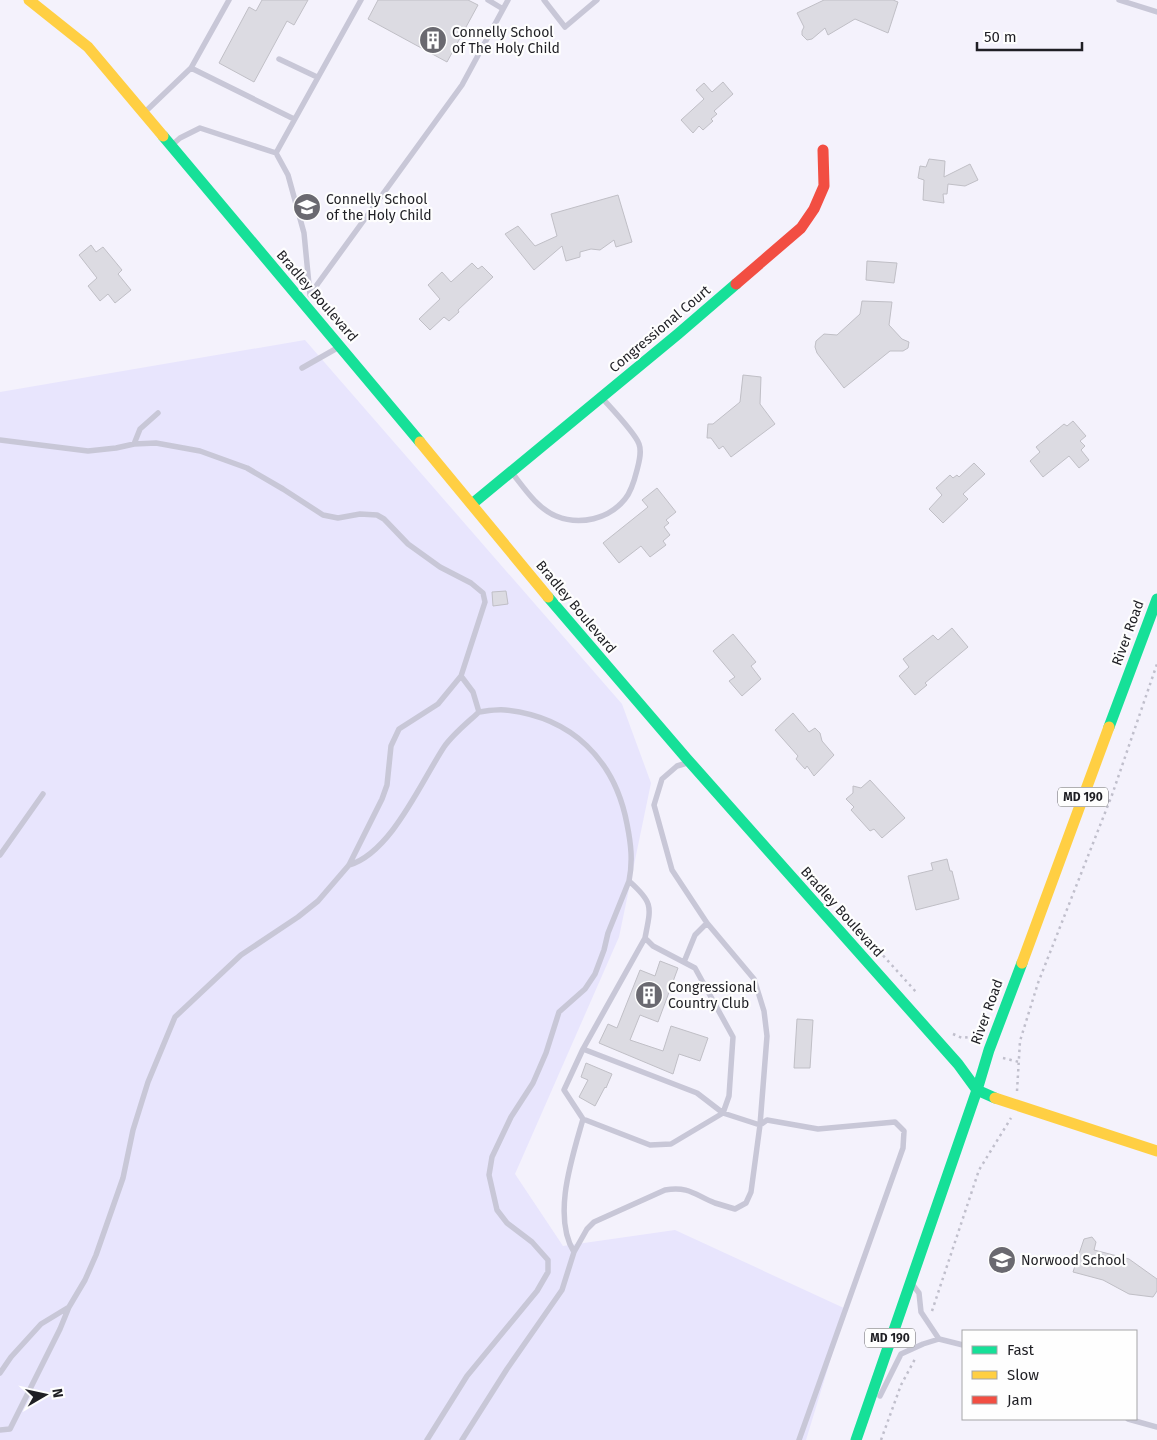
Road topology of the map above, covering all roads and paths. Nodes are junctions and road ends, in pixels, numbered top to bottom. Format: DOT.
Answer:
graph roads {
  1 [pos="29,0"];
  2 [pos="228,0"];
  3 [pos="361,0"];
  4 [pos="488,0"];
  5 [pos="508,0"];
  6 [pos="544,0"];
  7 [pos="597,0"];
  8 [pos="1119,0"];
  9 [pos="503,8"];
  10 [pos="1157,12"];
  11 [pos="279,60"];
  12 [pos="191,68"];
  13 [pos="317,78"];
  14 [pos="143,113"];
  15 [pos="294,119"];
  16 [pos="171,146"];
  17 [pos="823,150"];
  18 [pos="276,152"];
  19 [pos="311,293"];
  20 [pos="306,306"];
  21 [pos="341,346"];
  22 [pos="302,368"];
  23 [pos="601,398"];
  24 [pos="158,413"];
  25 [pos="0,440"];
  26 [pos="134,444"];
  27 [pos="511,472"];
  28 [pos="472,504"];
  29 [pos="1157,599"];
  30 [pos="1157,664"];
  31 [pos="461,676"];
  32 [pos="478,712"];
  33 [pos="689,762"];
  34 [pos="43,794"];
  35 [pos="0,855"];
  36 [pos="349,864"];
  37 [pos="629,881"];
  38 [pos="707,923"];
  39 [pos="645,938"];
  40 [pos="870,940"];
  41 [pos="684,962"];
  42 [pos="921,998"];
  43 [pos="947,1027"];
  44 [pos="583,1049"];
  45 [pos="989,1050"];
  46 [pos="1019,1062"];
  47 [pos="977,1090"];
  48 [pos="1014,1106"];
  49 [pos="723,1113"];
  50 [pos="583,1119"];
  51 [pos="760,1125"];
  52 [pos="1157,1151"];
  53 [pos="574,1252"];
  54 [pos="910,1280"];
  55 [pos="68,1307"];
  56 [pos="928,1323"];
  57 [pos="939,1339"];
  58 [pos="920,1345"];
  59 [pos="962,1345"];
  60 [pos="0,1373"];
  61 [pos="1132,1420"];
  62 [pos="1157,1427"];
  63 [pos="0,1430"];
  64 [pos="427,1440"];
  65 [pos="462,1440"];
  66 [pos="799,1440"];
  67 [pos="857,1440"];
  68 [pos="881,1440"];
  1 -- 14 [label="main road, Bradley Boulevard"];
  2 -- 12 [label="lane"];
  3 -- 13 [label="lane"];
  4 -- 9 [label="lane"];
  5 -- 9 [label="lane"];
  6 -- 7 [label="lane"];
  8 -- 10 [label="lane"];
  9 -- 19 [label="lane"];
  11 -- 13 [label="lane"];
  12 -- 14 [label="lane"];
  12 -- 15 [label="lane"];
  13 -- 15 [label="lane"];
  14 -- 16 [label="main road, Bradley Boulevard"];
  15 -- 18 [label="lane"];
  16 -- 18 [label="lane"];
  16 -- 20 [label="main road, Bradley Boulevard"];
  17 -- 23 [label="main road, Congressional Court"];
  18 -- 19 [label="lane"];
  19 -- 20 [label="lane"];
  20 -- 21 [label="main road, Bradley Boulevard"];
  21 -- 22 [label="lane"];
  21 -- 28 [label="main road, Bradley Boulevard"];
  23 -- 27 [label="main road, Congressional Court"];
  23 -- 27 [label="lane"];
  24 -- 26 [label="lane"];
  25 -- 26 [label="lane"];
  26 -- 31 [label="lane"];
  27 -- 28 [label="main road, Congressional Court"];
  28 -- 33 [label="main road, Bradley Boulevard"];
  29 -- 45 [label="main road, River Road / MD 190"];
  30 -- 46 [label="path"];
  31 -- 32 [label="lane"];
  31 -- 36 [label="lane"];
  32 -- 36 [label="lane"];
  32 -- 37 [label="lane"];
  33 -- 38 [label="lane"];
  33 -- 47 [label="main road, Bradley Boulevard"];
  34 -- 35 [label="lane"];
  36 -- 55 [label="lane"];
  37 -- 39 [label="lane"];
  37 -- 64 [label="lane"];
  38 -- 41 [label="lane"];
  38 -- 51 [label="lane"];
  39 -- 41 [label="lane"];
  39 -- 44 [label="lane"];
  40 -- 42 [label="path"];
  41 -- 49 [label="lane"];
  43 -- 45 [label="path"];
  44 -- 49 [label="lane"];
  44 -- 50 [label="lane"];
  45 -- 46 [label="path"];
  45 -- 47 [label="main road, River Road / MD 190"];
  46 -- 48 [label="path"];
  47 -- 48 [label="main road"];
  47 -- 54 [label="main road, River Road / MD 190"];
  48 -- 52 [label="main road"];
  48 -- 56 [label="path"];
  49 -- 50 [label="lane"];
  49 -- 51 [label="lane"];
  50 -- 53 [label="lane"];
  51 -- 53 [label="lane"];
  51 -- 66 [label="lane"];
  53 -- 65 [label="lane"];
  54 -- 56 [label="lane"];
  54 -- 67 [label="main road, River Road / MD 190"];
  55 -- 60 [label="lane"];
  55 -- 63 [label="lane"];
  56 -- 57 [label="lane"];
  57 -- 58 [label="lane"];
  57 -- 59 [label="lane"];
  58 -- 67 [label="lane"];
  58 -- 68 [label="path"];
  61 -- 62 [label="lane"];
}
